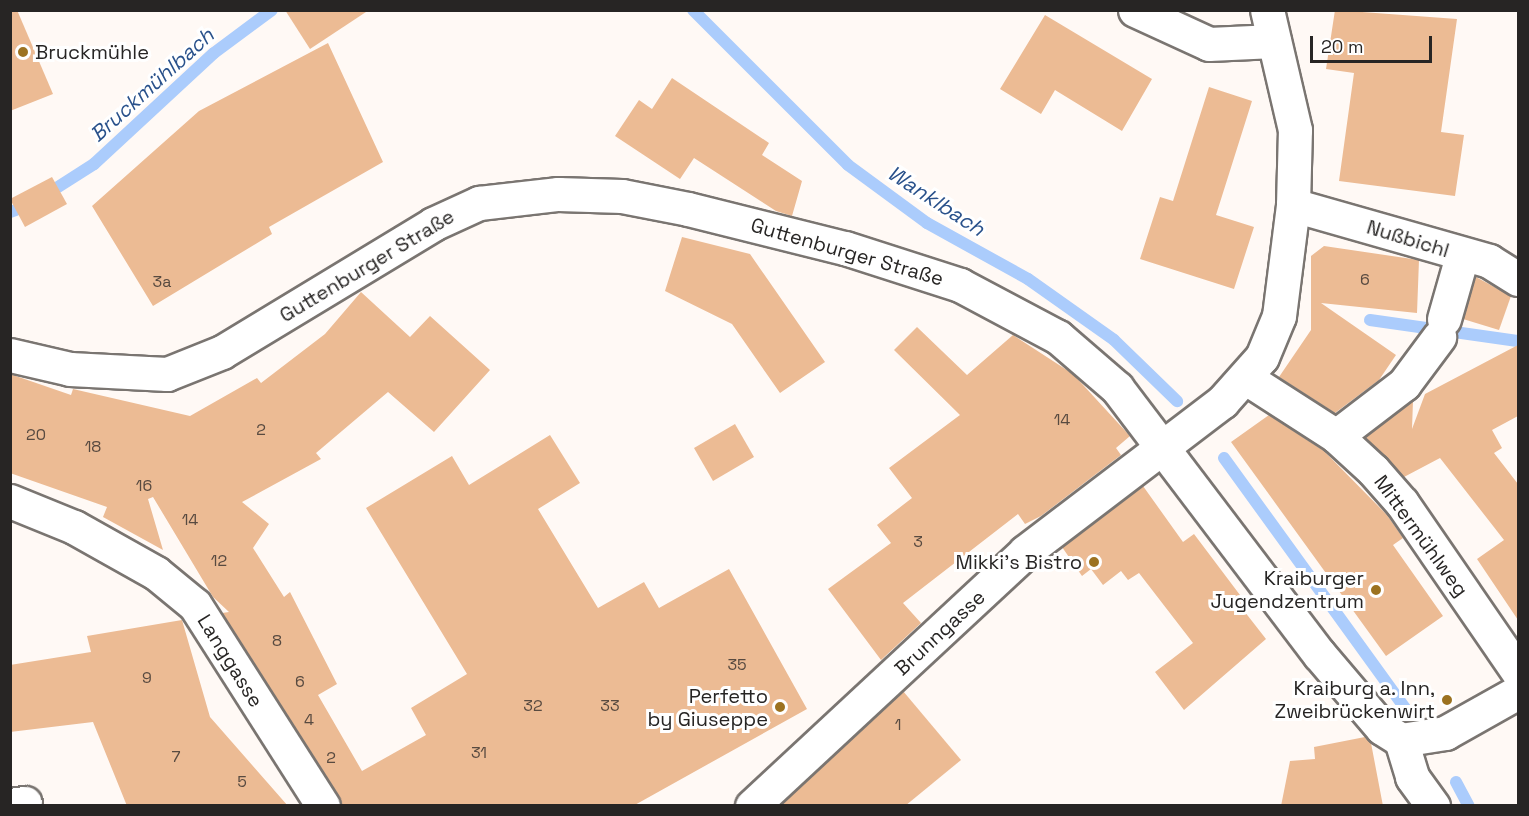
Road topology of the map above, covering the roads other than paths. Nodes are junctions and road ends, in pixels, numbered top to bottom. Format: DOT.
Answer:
graph roads {
  1 [pos="1136,10"];
  2 [pos="1270,26"];
  3 [pos="1293,205"];
  4 [pos="1462,256"];
  5 [pos="1518,279"];
  6 [pos="10,356"];
  7 [pos="1246,378"];
  8 [pos="1336,436"];
  9 [pos="1163,447"];
  10 [pos="10,501"];
  11 [pos="1518,672"];
  12 [pos="1518,692"];
  13 [pos="1401,740"];
  14 [pos="323,806"];
  15 [pos="752,806"];
  16 [pos="1433,806"];
  1 -- 2 [label="street"];
  2 -- 3 [label="street"];
  3 -- 4 [label="street, Nußbichl"];
  3 -- 7 [label="street"];
  4 -- 5 [label="street, Nußbichl"];
  4 -- 8 [label="street"];
  6 -- 9 [label="street, Guttenburger Straße"];
  7 -- 8 [label="street, Mittermühlweg"];
  7 -- 9 [label="street"];
  8 -- 11 [label="street, Mittermühlweg"];
  9 -- 13 [label="street, Guttenburger Straße"];
  9 -- 15 [label="street, Brunngasse"];
  10 -- 14 [label="street, Langgasse"];
  12 -- 13 [label="street"];
  13 -- 16 [label="street"];
}
